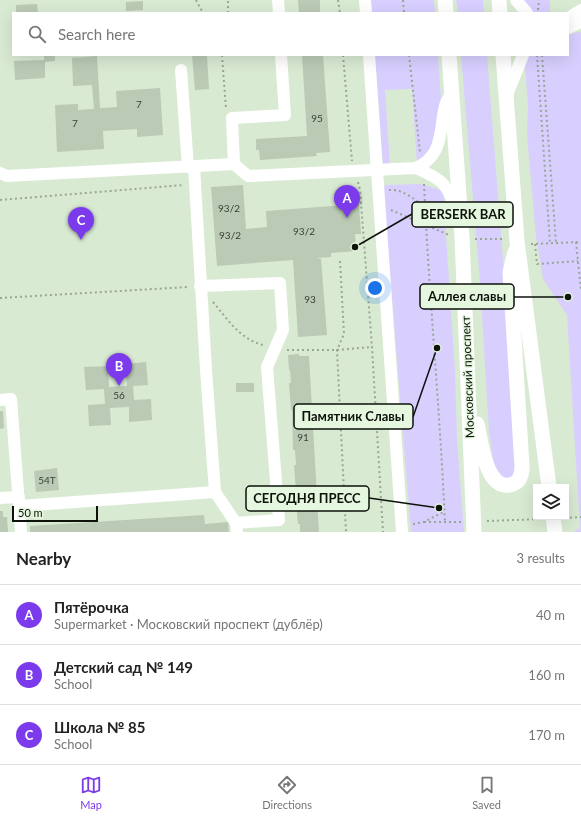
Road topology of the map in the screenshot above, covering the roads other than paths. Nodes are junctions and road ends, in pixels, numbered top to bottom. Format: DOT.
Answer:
graph roads {
  1 [pos="278,0"];
  2 [pos="365,0"];
  3 [pos="445,0"];
  4 [pos="499,0"];
  5 [pos="516,0"];
  6 [pos="581,10"];
  7 [pos="278,12"];
  8 [pos="366,12"];
  9 [pos="446,12"];
  10 [pos="500,12"];
  11 [pos="526,12"];
  12 [pos="569,17"];
  13 [pos="581,22"];
  14 [pos="569,28"];
  15 [pos="281,56"];
  16 [pos="369,56"];
  17 [pos="449,56"];
  18 [pos="503,56"];
  19 [pos="523,56"];
  20 [pos="181,70"];
  21 [pos="452,91"];
  22 [pos="507,96"];
  23 [pos="234,164"];
  24 [pos="191,166"];
  25 [pos="420,168"];
  26 [pos="376,169"];
  27 [pos="0,173"];
  28 [pos="462,237"];
  29 [pos="517,241"];
  30 [pos="200,286"];
  31 [pos="469,396"];
  32 [pos="0,400"];
  33 [pos="549,484"];
  34 [pos="215,492"];
  35 [pos="0,498"];
  36 [pos="19,501"];
  37 [pos="236,527"];
  38 [pos="474,527"];
  39 [pos="402,531"];
  40 [pos="21,532"];
  1 -- 7 [label="street"];
  2 -- 8 [label="street"];
  3 -- 9 [label="main road"];
  4 -- 10 [label="main road"];
  5 -- 11 [label="street"];
  6 -- 12 [label="street"];
  13 -- 14 [label="street"];
  15 -- 23 [label="street"];
  16 -- 26 [label="street"];
  17 -- 21 [label="main road, Московский проспект"];
  18 -- 22 [label="main road"];
  19 -- 22 [label="street"];
  20 -- 24 [label="street"];
  21 -- 25 [label="street"];
  21 -- 28 [label="main road, Московский проспект"];
  22 -- 29 [label="main road"];
  23 -- 24 [label="street"];
  23 -- 26 [label="street"];
  24 -- 27 [label="street"];
  24 -- 30 [label="street"];
  25 -- 26 [label="street"];
  25 -- 28 [label="street"];
  26 -- 39 [label="street"];
  28 -- 31 [label="main road, Московский проспект"];
  29 -- 31 [label="main road"];
  29 -- 33 [label="main road"];
  30 -- 34 [label="street"];
  30 -- 37 [label="street"];
  31 -- 38 [label="main road, Московский проспект"];
  32 -- 36 [label="street"];
  34 -- 36 [label="street"];
  34 -- 37 [label="street"];
  35 -- 36 [label="street"];
  36 -- 40 [label="street"];
}
